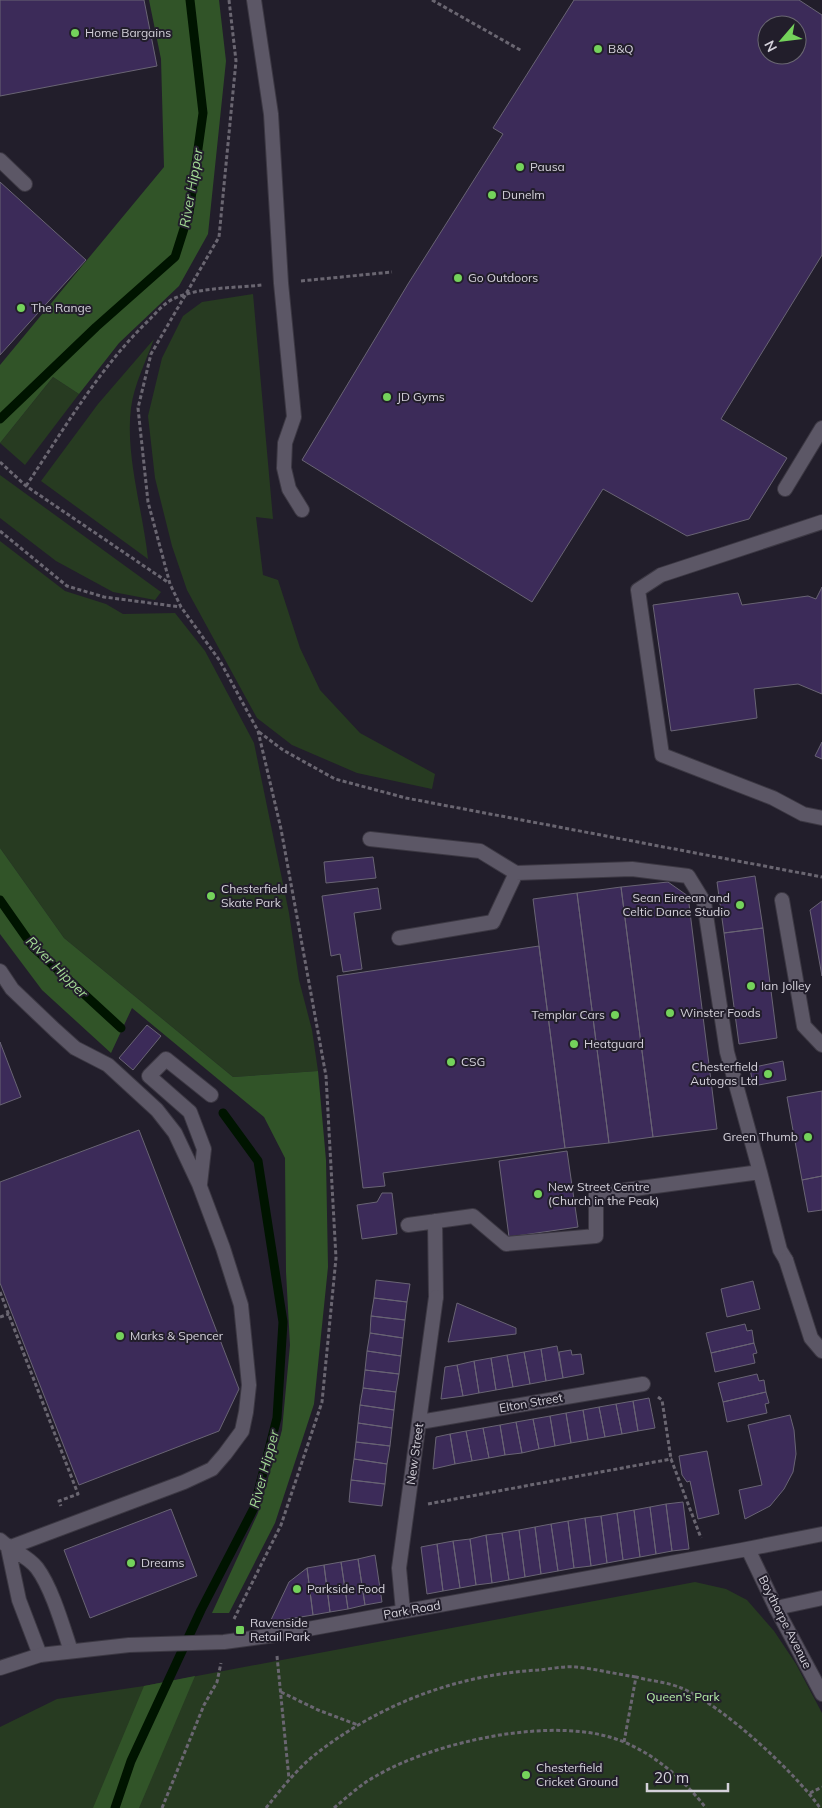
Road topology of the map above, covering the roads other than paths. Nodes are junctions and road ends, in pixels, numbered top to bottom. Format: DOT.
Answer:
graph roads {
  1 [pos="254,0"];
  2 [pos="0,160"];
  3 [pos="25,184"];
  4 [pos="822,428"];
  5 [pos="786,488"];
  6 [pos="302,510"];
  7 [pos="822,522"];
  8 [pos="822,818"];
  9 [pos="370,839"];
  10 [pos="516,873"];
  11 [pos="782,900"];
  12 [pos="399,938"];
  13 [pos="0,971"];
  14 [pos="822,1045"];
  15 [pos="211,1094"];
  16 [pos="760,1172"];
  17 [pos="200,1184"];
  18 [pos="435,1221"];
  19 [pos="408,1225"];
  20 [pos="822,1351"];
  21 [pos="643,1384"];
  22 [pos="420,1422"];
  23 [pos="822,1534"];
  24 [pos="4,1544"];
  25 [pos="748,1549"];
  26 [pos="822,1598"];
  27 [pos="776,1608"];
  28 [pos="403,1611"];
  29 [pos="71,1652"];
  30 [pos="40,1655"];
  31 [pos="0,1668"];
  32 [pos="822,1694"];
  1 -- 6 [label="street"];
  2 -- 3 [label="street"];
  4 -- 5 [label="street"];
  7 -- 8 [label="street"];
  9 -- 10 [label="street"];
  10 -- 12 [label="street"];
  10 -- 16 [label="street"];
  11 -- 14 [label="street"];
  13 -- 17 [label="street"];
  15 -- 17 [label="street"];
  16 -- 18 [label="street"];
  16 -- 20 [label="street"];
  17 -- 24 [label="street"];
  18 -- 19 [label="street"];
  18 -- 22 [label="street, New Street"];
  21 -- 22 [label="street, Elton Street"];
  22 -- 28 [label="street, New Street"];
  23 -- 25 [label="street, Park Road"];
  24 -- 29 [label="street"];
  24 -- 30 [label="street"];
  25 -- 27 [label="street, Boythorpe Avenue"];
  25 -- 28 [label="street, Park Road"];
  26 -- 27 [label="street"];
  27 -- 32 [label="street, Boythorpe Avenue"];
  28 -- 29 [label="street, Park Road"];
  29 -- 30 [label="street, Park Road"];
  30 -- 31 [label="street, Park Road"];
}
